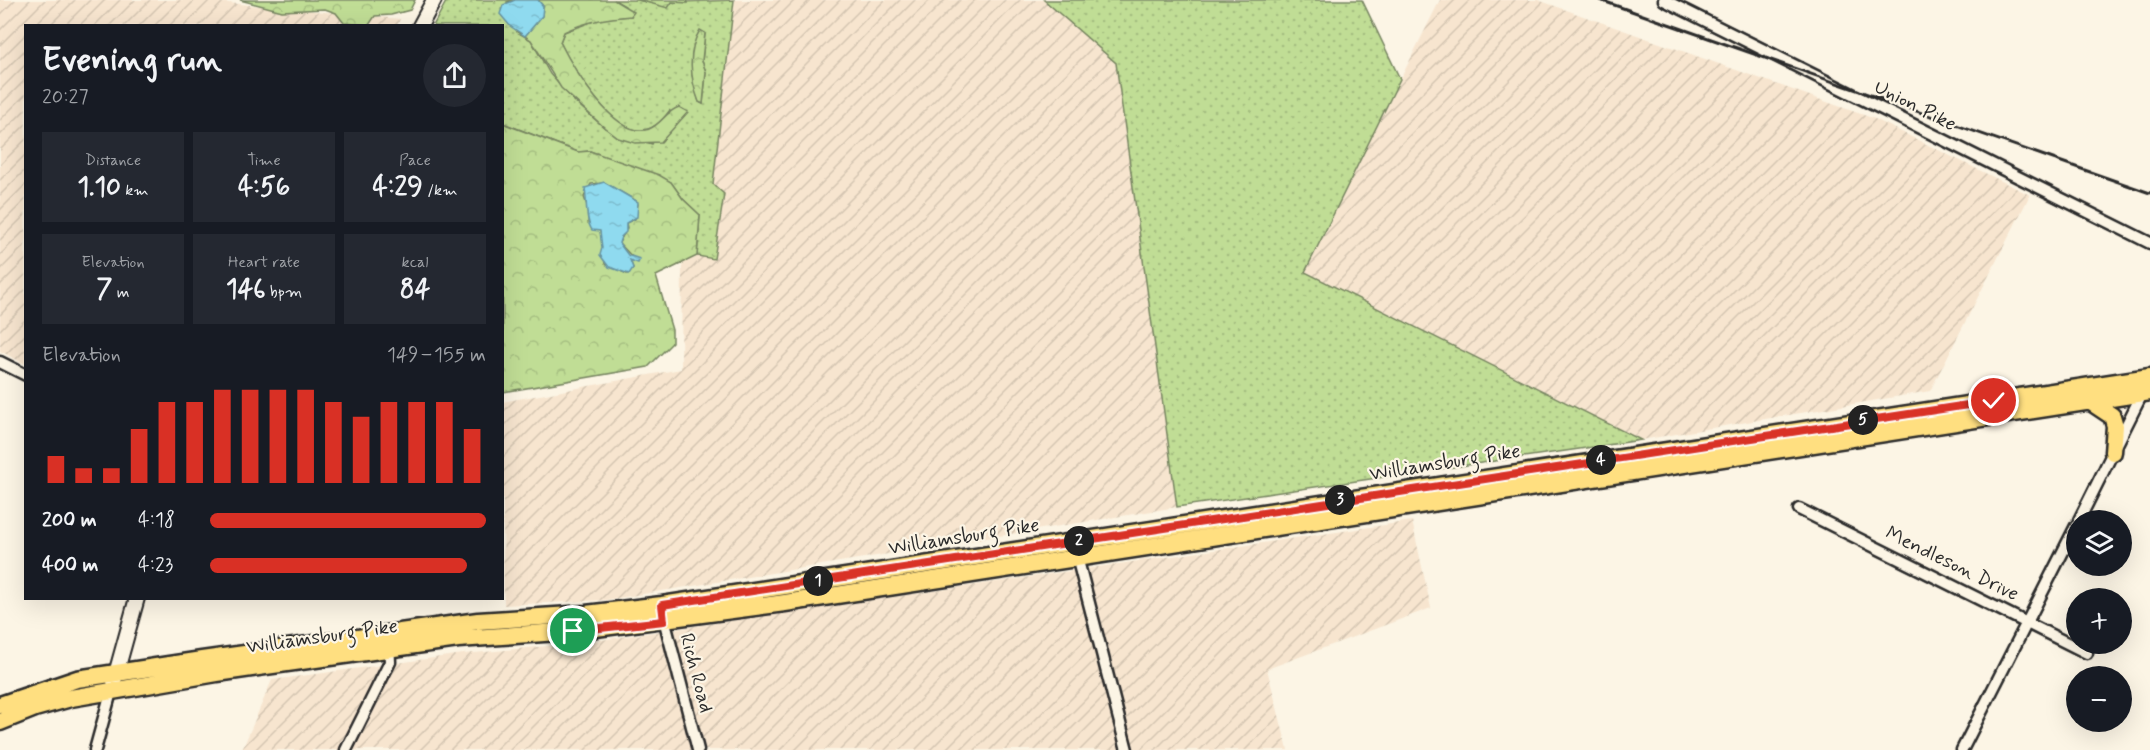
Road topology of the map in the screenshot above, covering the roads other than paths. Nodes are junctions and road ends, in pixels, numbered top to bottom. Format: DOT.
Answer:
graph roads {
  1 [pos="434,0"];
  2 [pos="1664,0"];
  3 [pos="421,24"];
  4 [pos="2150,243"];
  5 [pos="0,362"];
  6 [pos="24,374"];
  7 [pos="2148,383"];
  8 [pos="2088,400"];
  9 [pos="2113,452"];
  10 [pos="1799,509"];
  11 [pos="2084,510"];
  12 [pos="1074,541"];
  13 [pos="2066,546"];
  14 [pos="1078,559"];
  15 [pos="136,600"];
  16 [pos="663,613"];
  17 [pos="2027,622"];
  18 [pos="389,641"];
  19 [pos="2066,642"];
  20 [pos="116,674"];
  21 [pos="111,692"];
  22 [pos="0,705"];
  23 [pos="0,722"];
  24 [pos="95,750"];
  25 [pos="346,750"];
  26 [pos="698,750"];
  27 [pos="1127,750"];
  28 [pos="1962,750"];
  1 -- 3 [label="street"];
  2 -- 4 [label="street, Union Pike"];
  5 -- 6 [label="street"];
  7 -- 8 [label="main road, Williamsburg Pike"];
  7 -- 9 [label="street"];
  7 -- 12 [label="main road, Williamsburg Pike"];
  8 -- 9 [label="main road"];
  8 -- 14 [label="main road, Williamsburg Pike"];
  9 -- 11 [label="street"];
  10 -- 17 [label="street, Mendleson Drive"];
  12 -- 14 [label="street"];
  12 -- 16 [label="main road, Williamsburg Pike"];
  13 -- 17 [label="street"];
  14 -- 16 [label="main road, Williamsburg Pike"];
  14 -- 27 [label="street"];
  15 -- 20 [label="street"];
  16 -- 18 [label="main road, Williamsburg Pike"];
  16 -- 26 [label="street, Rich Road"];
  17 -- 19 [label="street, Mendleson Drive"];
  17 -- 28 [label="street"];
  18 -- 20 [label="main road, Williamsburg Pike"];
  18 -- 21 [label="main road, Williamsburg Pike"];
  18 -- 25 [label="street"];
  20 -- 21 [label="street"];
  20 -- 22 [label="main road, Williamsburg Pike"];
  21 -- 23 [label="main road, Williamsburg Pike"];
  21 -- 24 [label="street"];
}
